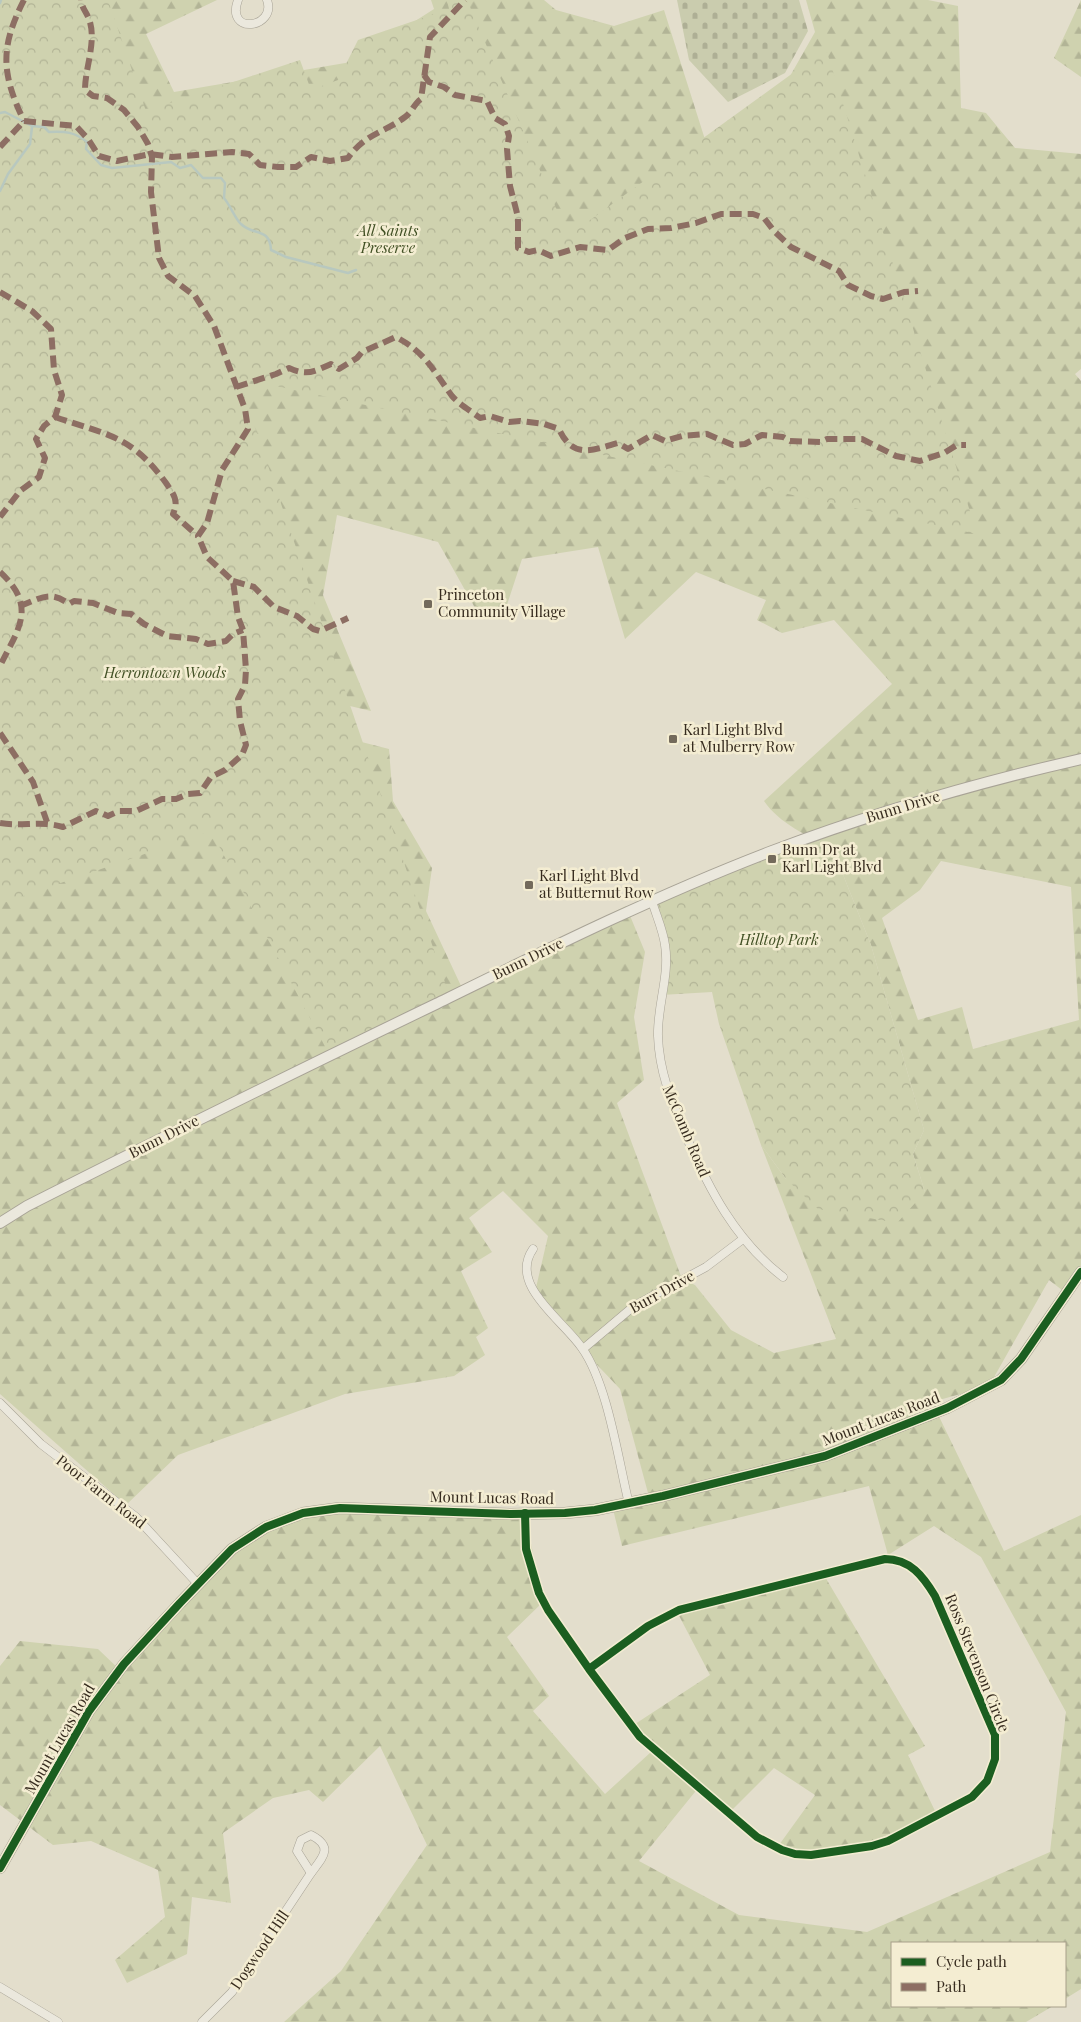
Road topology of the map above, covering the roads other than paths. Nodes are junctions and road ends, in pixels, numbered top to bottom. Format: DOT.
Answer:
graph roads {
  1 [pos="238,0"];
  2 [pos="267,0"];
  3 [pos="1081,758"];
  4 [pos="652,902"];
  5 [pos="0,1223"];
  6 [pos="743,1239"];
  7 [pos="533,1249"];
  8 [pos="1081,1272"];
  9 [pos="783,1277"];
  10 [pos="583,1349"];
  11 [pos="0,1403"];
  12 [pos="629,1504"];
  13 [pos="524,1513"];
  14 [pos="198,1584"];
  15 [pos="589,1669"];
  16 [pos="0,1868"];
  17 [pos="311,1873"];
  18 [pos="0,1987"];
  19 [pos="58,2022"];
  20 [pos="202,2022"];
  1 -- 2 [label="street"];
  3 -- 4 [label="street, Bunn Drive"];
  4 -- 5 [label="street, Bunn Drive"];
  4 -- 6 [label="street, McComb Road"];
  6 -- 9 [label="street, McComb Road"];
  6 -- 10 [label="street, Burr Drive"];
  7 -- 10 [label="street"];
  8 -- 12 [label="street, Mount Lucas Road"];
  10 -- 12 [label="street"];
  11 -- 14 [label="street, Poor Farm Road"];
  12 -- 13 [label="street, Mount Lucas Road"];
  13 -- 14 [label="street, Mount Lucas Road"];
  13 -- 15 [label="street, Ross Stevenson Circle"];
  14 -- 16 [label="street, Mount Lucas Road"];
  15 -- 15 [label="street, Ross Stevenson Circle"];
  17 -- 17 [label="street, Dogwood Hill"];
  17 -- 20 [label="street, Dogwood Hill"];
  18 -- 19 [label="street"];
}
